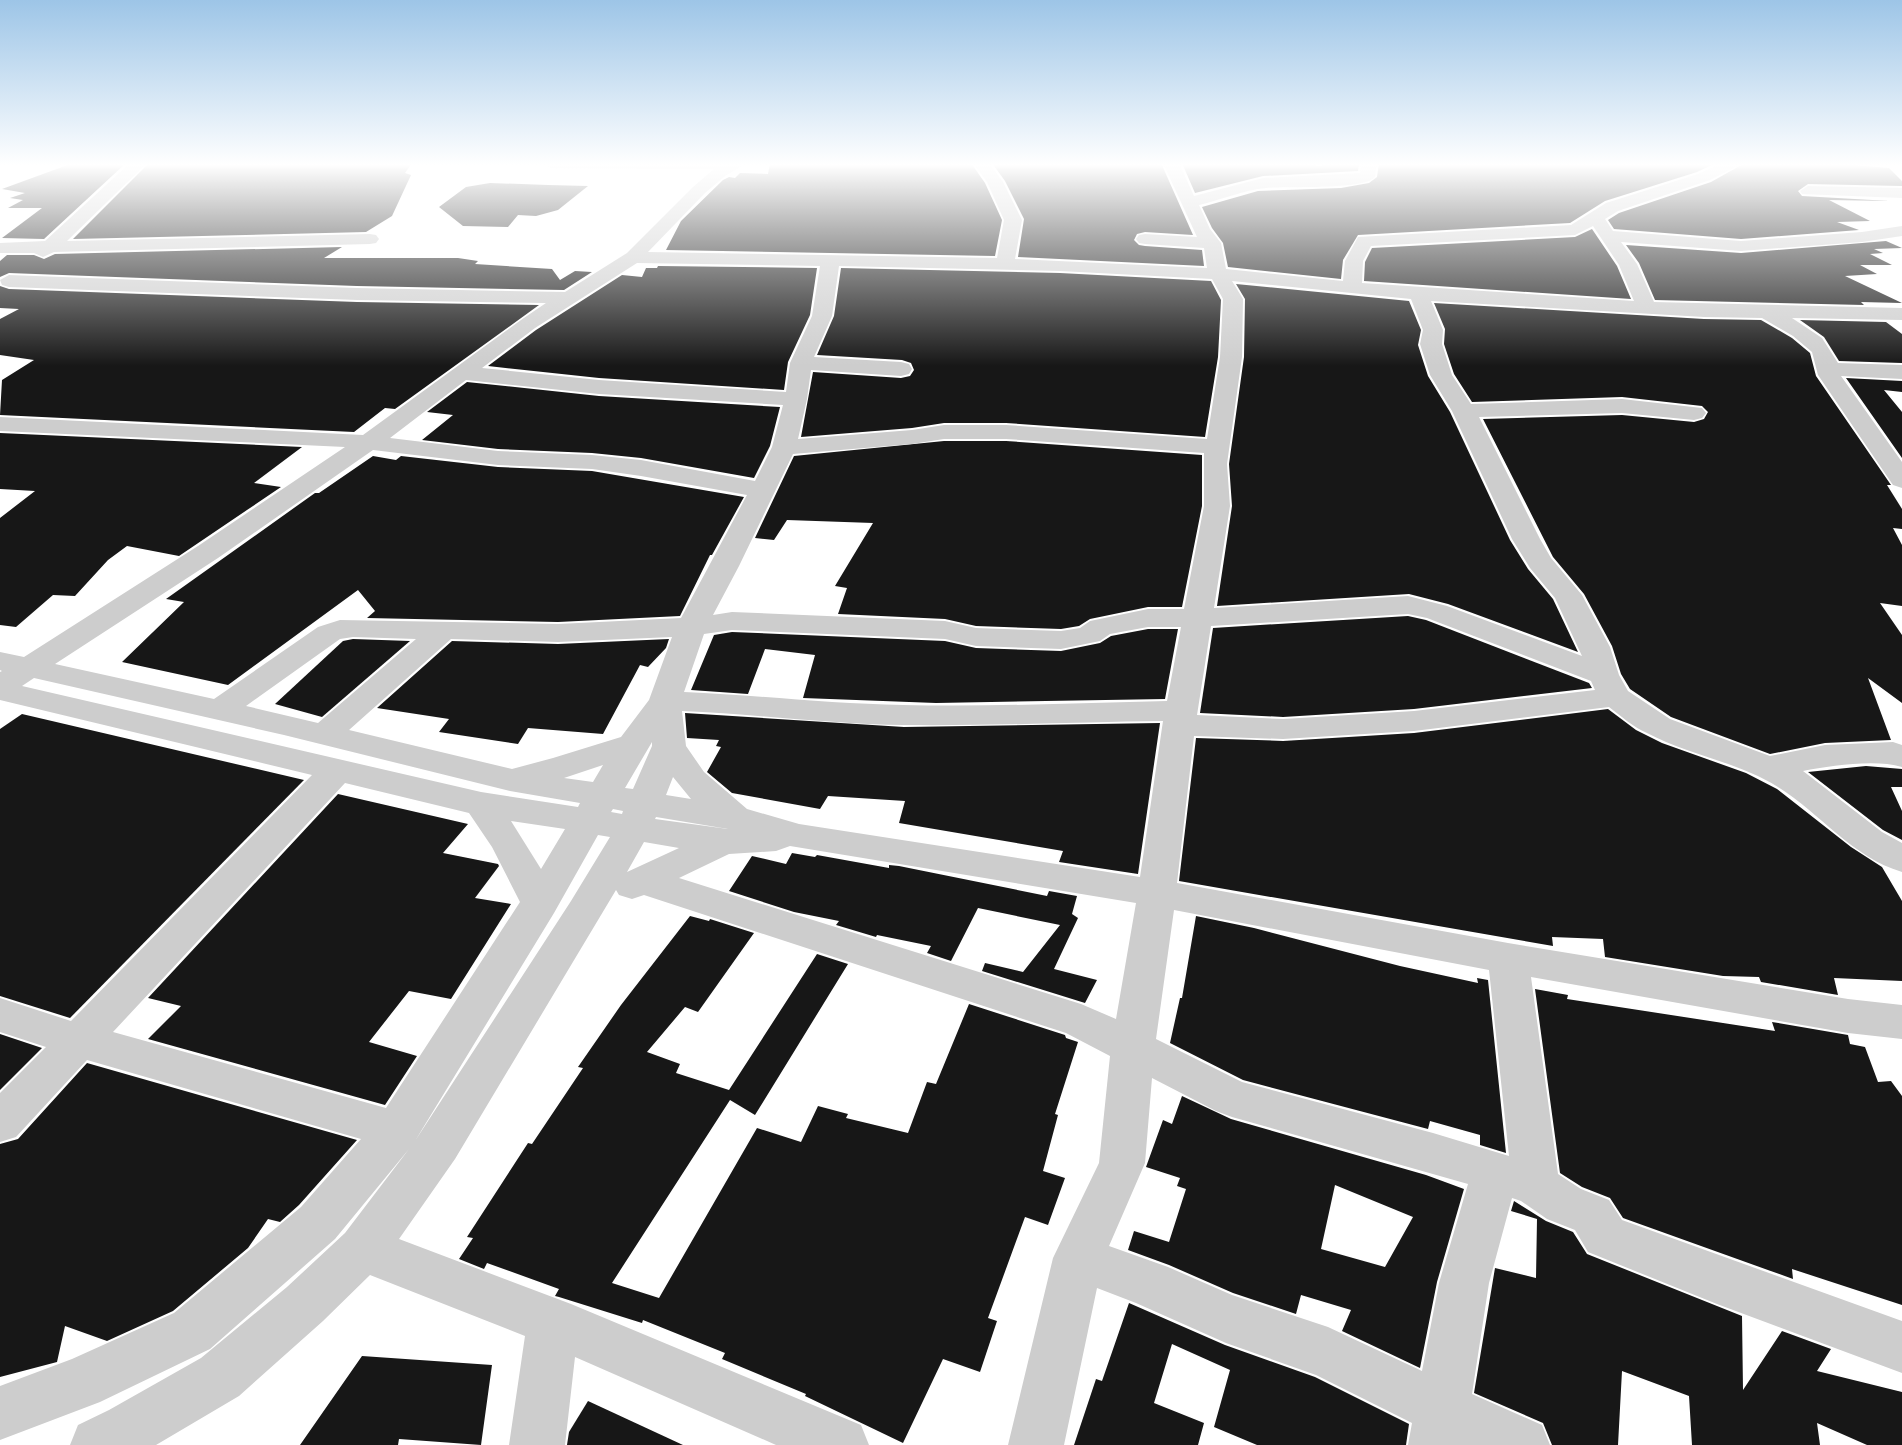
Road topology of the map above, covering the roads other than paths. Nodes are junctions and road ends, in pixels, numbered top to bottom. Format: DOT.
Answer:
graph roads {
  1 [pos="67,230"];
  2 [pos="659,230"];
  3 [pos="1011,230"];
  4 [pos="1202,230"];
  5 [pos="1572,230"];
  6 [pos="1604,230"];
  7 [pos="1902,231"];
  8 [pos="1607,236"];
  9 [pos="370,239"];
  10 [pos="1145,239"];
  11 [pos="1212,243"];
  12 [pos="49,247"];
  13 [pos="0,248"];
  14 [pos="633,257"];
  15 [pos="830,262"];
  16 [pos="1005,264"];
  17 [pos="1218,274"];
  18 [pos="4,284"];
  19 [pos="1352,288"];
  20 [pos="1419,294"];
  21 [pos="568,298"];
  22 [pos="1647,308"];
  23 [pos="1768,313"];
  24 [pos="1902,314"];
  25 [pos="801,363"];
  26 [pos="901,369"];
  27 [pos="1828,369"];
  28 [pos="1902,372"];
  29 [pos="461,373"];
  30 [pos="796,399"];
  31 [pos="1464,411"];
  32 [pos="1694,413"];
  33 [pos="0,424"];
  34 [pos="366,444"];
  35 [pos="784,447"];
  36 [pos="1217,447"];
  37 [pos="1902,480"];
  38 [pos="764,490"];
  39 [pos="1199,618"];
  40 [pos="691,627"];
  41 [pos="442,632"];
  42 [pos="14,664"];
  43 [pos="1609,686"];
  44 [pos="0,688"];
  45 [pos="665,701"];
  46 [pos="220,710"];
  47 [pos="1180,718"];
  48 [pos="633,744"];
  49 [pos="669,746"];
  50 [pos="331,752"];
  51 [pos="1902,756"];
  52 [pos="1768,767"];
  53 [pos="510,780"];
  54 [pos="481,804"];
  55 [pos="618,813"];
  56 [pos="728,830"];
  57 [pos="1902,859"];
  58 [pos="642,880"];
  59 [pos="1157,893"];
  60 [pos="540,903"];
  61 [pos="585,911"];
  62 [pos="1508,958"];
  63 [pos="0,1015"];
  64 [pos="1902,1022"];
  65 [pos="78,1040"];
  66 [pos="1133,1048"];
  67 [pos="0,1123"];
  68 [pos="396,1130"];
  69 [pos="1515,1178"];
  70 [pos="363,1249"];
  71 [pos="1078,1258"];
  72 [pos="554,1322"];
  73 [pos="1902,1347"];
  74 [pos="0,1413"];
  75 [pos="1439,1427"];
  76 [pos="121,1440"];
  77 [pos="537,1445"];
  78 [pos="841,1445"];
  79 [pos="1036,1445"];
  80 [pos="1522,1445"];
  1 -- 12 [label="street"];
  2 -- 14 [label="street"];
  3 -- 16 [label="street"];
  4 -- 11 [label="street"];
  5 -- 19 [label="street"];
  6 -- 8 [label="street"];
  7 -- 8 [label="street"];
  8 -- 22 [label="street"];
  9 -- 12 [label="street"];
  10 -- 11 [label="street"];
  11 -- 17 [label="street"];
  12 -- 13 [label="street"];
  12 -- 18 [label="street"];
  14 -- 15 [label="street"];
  14 -- 21 [label="street"];
  15 -- 16 [label="street"];
  15 -- 25 [label="street"];
  16 -- 17 [label="street"];
  17 -- 19 [label="street"];
  17 -- 36 [label="street"];
  18 -- 21 [label="street"];
  19 -- 20 [label="street"];
  20 -- 22 [label="street"];
  20 -- 31 [label="street"];
  21 -- 29 [label="street"];
  22 -- 23 [label="street"];
  23 -- 24 [label="street"];
  23 -- 27 [label="street"];
  25 -- 26 [label="street"];
  25 -- 30 [label="street"];
  27 -- 28 [label="street"];
  27 -- 37 [label="street"];
  29 -- 30 [label="street"];
  29 -- 34 [label="street"];
  30 -- 35 [label="street"];
  31 -- 32 [label="street"];
  31 -- 43 [label="street"];
  33 -- 34 [label="street"];
  34 -- 38 [label="street"];
  34 -- 42 [label="street"];
  35 -- 36 [label="street"];
  35 -- 38 [label="street"];
  36 -- 39 [label="street"];
  38 -- 40 [label="street"];
  39 -- 40 [label="street"];
  39 -- 43 [label="street"];
  39 -- 47 [label="street"];
  40 -- 41 [label="street"];
  40 -- 45 [label="street"];
  41 -- 46 [label="street"];
  41 -- 50 [label="street"];
  42 -- 44 [label="street"];
  42 -- 46 [label="street"];
  43 -- 47 [label="street"];
  43 -- 52 [label="street"];
  44 -- 50 [label="street"];
  45 -- 47 [label="street"];
  45 -- 48 [label="street"];
  45 -- 49 [label="street"];
  46 -- 50 [label="street"];
  47 -- 59 [label="street"];
  48 -- 53 [label="street"];
  48 -- 55 [label="street"];
  49 -- 55 [label="street"];
  49 -- 56 [label="street"];
  50 -- 53 [label="street"];
  50 -- 54 [label="street"];
  50 -- 65 [label="street"];
  51 -- 52 [label="street"];
  52 -- 57 [label="street"];
  53 -- 55 [label="street"];
  54 -- 55 [label="street"];
  54 -- 60 [label="street"];
  55 -- 56 [label="street"];
  55 -- 60 [label="street"];
  55 -- 61 [label="street"];
  56 -- 58 [label="street"];
  56 -- 59 [label="street"];
  58 -- 61 [label="street"];
  58 -- 66 [label="street"];
  59 -- 62 [label="street"];
  59 -- 66 [label="street"];
  60 -- 68 [label="street"];
  61 -- 70 [label="street"];
  62 -- 64 [label="street"];
  62 -- 69 [label="street"];
  63 -- 65 [label="street"];
  65 -- 67 [label="street"];
  65 -- 68 [label="street"];
  66 -- 69 [label="street"];
  66 -- 71 [label="street"];
  68 -- 74 [label="street"];
  69 -- 73 [label="street"];
  69 -- 75 [label="street"];
  70 -- 72 [label="street"];
  70 -- 76 [label="street"];
  71 -- 75 [label="street"];
  71 -- 79 [label="street"];
  72 -- 77 [label="street"];
  72 -- 78 [label="street"];
  75 -- 80 [label="street"];
}
